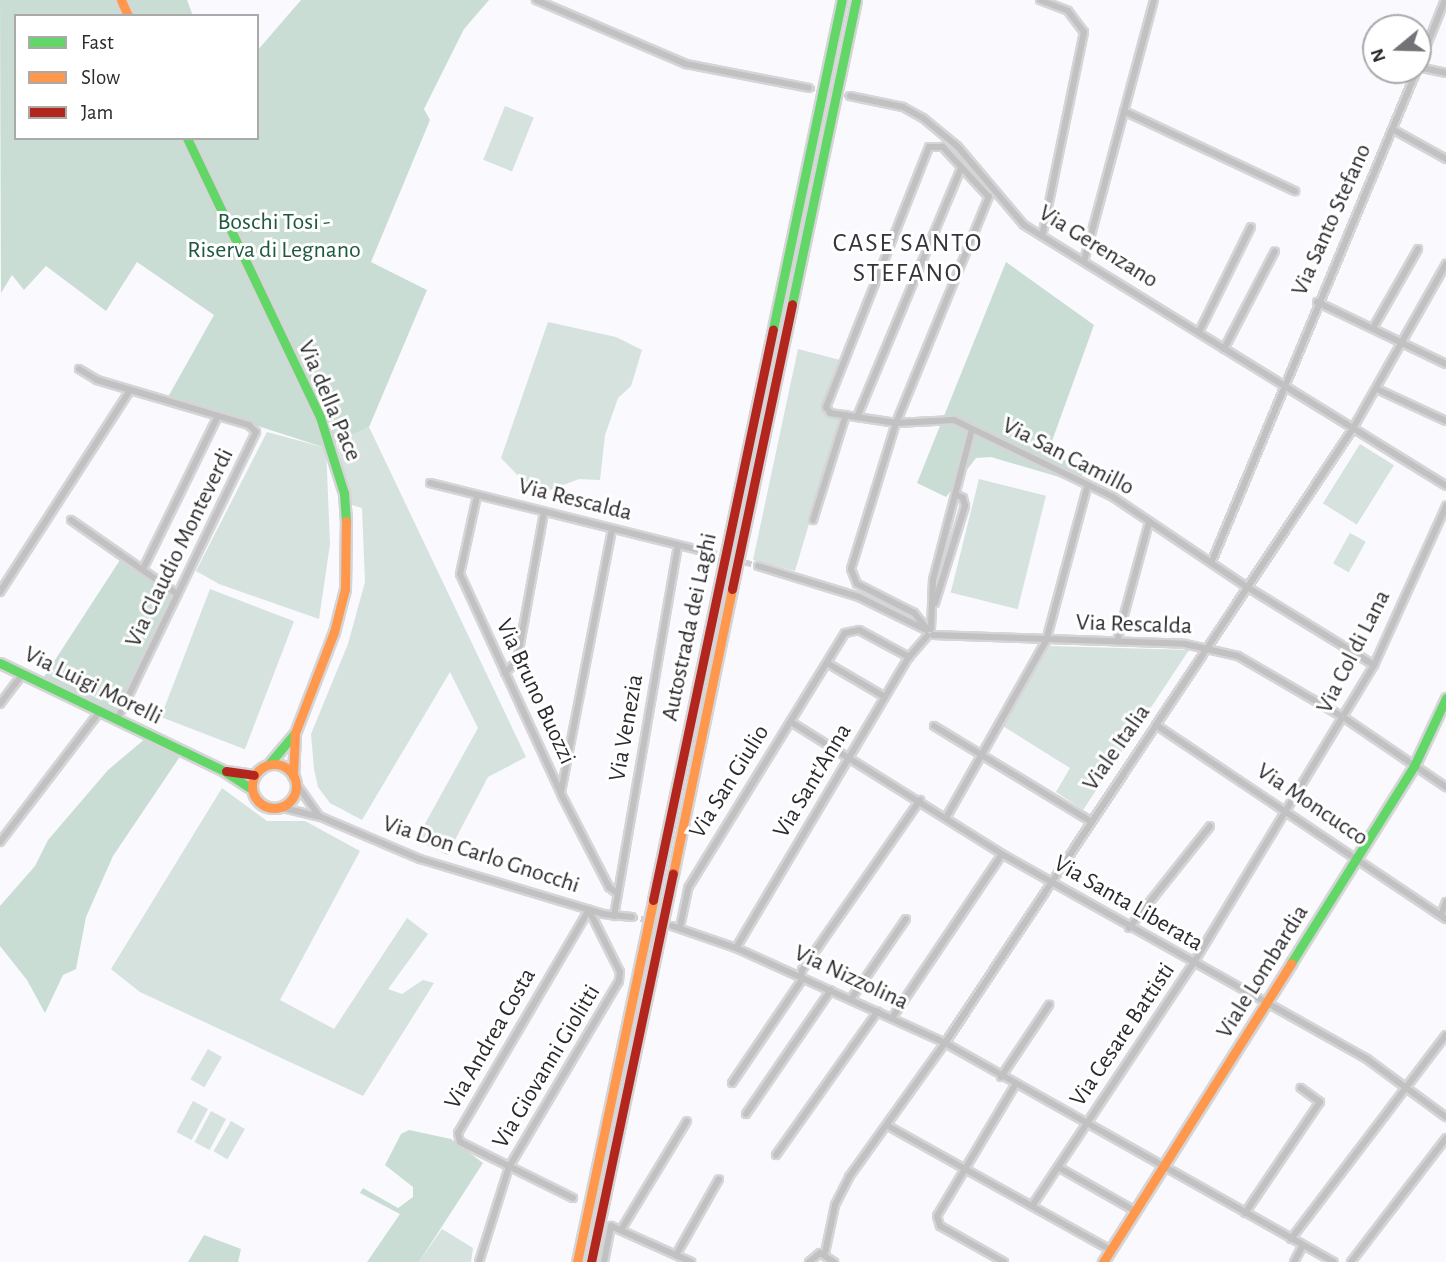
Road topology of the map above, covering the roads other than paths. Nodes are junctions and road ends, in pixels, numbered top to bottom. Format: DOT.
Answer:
graph roads {
  1 [pos="536,0"];
  2 [pos="842,0"];
  3 [pos="856,0"];
  4 [pos="1040,0"];
  5 [pos="1154,0"];
  6 [pos="1445,0"];
  7 [pos="1432,33"];
  8 [pos="1412,84"];
  9 [pos="809,88"];
  10 [pos="850,96"];
  11 [pos="1124,111"];
  12 [pos="1394,130"];
  13 [pos="188,140"];
  14 [pos="1446,159"];
  15 [pos="961,167"];
  16 [pos="1295,191"];
  17 [pos="991,195"];
  18 [pos="1251,227"];
  19 [pos="1042,236"];
  20 [pos="1418,249"];
  21 [pos="1275,251"];
  22 [pos="1084,261"];
  23 [pos="1446,264"];
  24 [pos="1317,302"];
  25 [pos="1373,328"];
  26 [pos="1199,332"];
  27 [pos="1402,343"];
  28 [pos="1224,349"];
  29 [pos="1446,364"];
  30 [pos="79,369"];
  31 [pos="1282,386"];
  32 [pos="1377,388"];
  33 [pos="130,390"];
  34 [pos="846,415"];
  35 [pos="218,416"];
  36 [pos="857,417"];
  37 [pos="1446,421"];
  38 [pos="896,423"];
  39 [pos="972,429"];
  40 [pos="1352,430"];
  41 [pos="430,483"];
  42 [pos="1446,486"];
  43 [pos="1087,488"];
  44 [pos="477,496"];
  45 [pos="1446,506"];
  46 [pos="544,512"];
  47 [pos="71,520"];
  48 [pos="813,520"];
  49 [pos="1149,522"];
  50 [pos="612,529"];
  51 [pos="678,546"];
  52 [pos="711,553"];
  53 [pos="1212,562"];
  54 [pos="758,566"];
  55 [pos="143,569"];
  56 [pos="1247,587"];
  57 [pos="0,592"];
  58 [pos="177,594"];
  59 [pos="929,632"];
  60 [pos="1046,641"];
  61 [pos="1117,641"];
  62 [pos="1208,648"];
  63 [pos="909,657"];
  64 [pos="0,663"];
  65 [pos="827,663"];
  66 [pos="1374,665"];
  67 [pos="505,673"];
  68 [pos="23,674"];
  69 [pos="885,697"];
  70 [pos="1446,698"];
  71 [pos="0,704"];
  72 [pos="100,711"];
  73 [pos="1343,717"];
  74 [pos="117,719"];
  75 [pos="790,722"];
  76 [pos="1156,725"];
  77 [pos="934,726"];
  78 [pos="295,733"];
  79 [pos="169,744"];
  80 [pos="981,755"];
  81 [pos="849,757"];
  82 [pos="269,764"];
  83 [pos="1414,766"];
  84 [pos="224,771"];
  85 [pos="254,775"];
  86 [pos="294,779"];
  87 [pos="1446,787"];
  88 [pos="252,789"];
  89 [pos="561,794"];
  90 [pos="920,800"];
  91 [pos="279,807"];
  92 [pos="1287,812"];
  93 [pos="947,816"];
  94 [pos="321,817"];
  95 [pos="1090,821"];
  96 [pos="1210,826"];
  97 [pos="0,842"];
  98 [pos="1002,854"];
  99 [pos="1357,858"];
  100 [pos="1051,883"];
  101 [pos="618,894"];
  102 [pos="1446,902"];
  103 [pos="589,910"];
  104 [pos="614,916"];
  105 [pos="632,917"];
  106 [pos="1443,917"];
  107 [pos="906,919"];
  108 [pos="672,926"];
  109 [pos="680,927"];
  110 [pos="1129,928"];
  111 [pos="736,948"];
  112 [pos="1193,964"];
  113 [pos="802,976"];
  114 [pos="831,990"];
  115 [pos="851,999"];
  116 [pos="1266,1003"];
  117 [pos="1049,1005"];
  118 [pos="878,1011"];
  119 [pos="892,1018"];
  120 [pos="1446,1035"];
  121 [pos="944,1043"];
  122 [pos="1001,1077"];
  123 [pos="732,1083"];
  124 [pos="1406,1084"];
  125 [pos="1015,1086"];
  126 [pos="1301,1088"];
  127 [pos="746,1114"];
  128 [pos="1446,1117"];
  129 [pos="687,1121"];
  130 [pos="1087,1123"];
  131 [pos="888,1126"];
  132 [pos="1446,1138"];
  133 [pos="776,1156"];
  134 [pos="509,1167"];
  135 [pos="1058,1167"];
  136 [pos="1165,1168"];
  137 [pos="965,1170"];
  138 [pos="719,1180"];
  139 [pos="573,1198"];
  140 [pos="1032,1206"];
  141 [pos="1137,1212"];
  142 [pos="1245,1213"];
  143 [pos="621,1230"];
  144 [pos="1291,1239"];
  145 [pos="1303,1245"];
  146 [pos="1111,1250"];
  147 [pos="825,1253"];
  148 [pos="676,1255"];
  149 [pos="480,1262"];
  150 [pos="577,1262"];
  151 [pos="591,1262"];
  152 [pos="604,1262"];
  153 [pos="691,1262"];
  154 [pos="809,1262"];
  155 [pos="834,1262"];
  156 [pos="1004,1262"];
  157 [pos="1103,1262"];
  158 [pos="1294,1262"];
  159 [pos="1333,1262"];
  160 [pos="1351,1262"];
  1 -- 9 [label="street"];
  2 -- 150 [label="main road, Autostrada dei Laghi"];
  3 -- 151 [label="main road, Autostrada dei Laghi"];
  4 -- 19 [label="street"];
  5 -- 11 [label="street"];
  6 -- 7 [label="street, Via Santo Stefano"];
  8 -- 12 [label="street, Via Santo Stefano"];
  10 -- 17 [label="street, Via Gerenzano"];
  11 -- 16 [label="street"];
  11 -- 22 [label="street"];
  12 -- 14 [label="street"];
  12 -- 24 [label="street, Via Santo Stefano"];
  13 -- 78 [label="main road, Via della Pace"];
  15 -- 17 [label="street"];
  15 -- 34 [label="street, Via San Camillo"];
  15 -- 36 [label="street"];
  17 -- 19 [label="street, Via Gerenzano"];
  17 -- 38 [label="street"];
  18 -- 26 [label="street"];
  19 -- 22 [label="street, Via Gerenzano"];
  20 -- 25 [label="street"];
  21 -- 28 [label="street"];
  22 -- 26 [label="street, Via Gerenzano"];
  23 -- 27 [label="street, Viale Italia"];
  24 -- 25 [label="street"];
  24 -- 31 [label="street, Via Santo Stefano"];
  25 -- 27 [label="street"];
  26 -- 28 [label="street, Via Gerenzano"];
  27 -- 29 [label="street"];
  27 -- 32 [label="street, Viale Italia"];
  28 -- 31 [label="street, Via Gerenzano"];
  30 -- 33 [label="street"];
  31 -- 40 [label="street, Via Gerenzano"];
  31 -- 53 [label="street, Via Santo Stefano"];
  32 -- 37 [label="street"];
  32 -- 40 [label="street, Viale Italia"];
  33 -- 35 [label="street"];
  33 -- 57 [label="street"];
  34 -- 36 [label="street, Via San Camillo"];
  34 -- 48 [label="street"];
  35 -- 55 [label="street"];
  35 -- 58 [label="street, Via Claudio Monteverdi"];
  36 -- 38 [label="street, Via San Camillo"];
  38 -- 39 [label="street, Via San Camillo"];
  38 -- 59 [label="street"];
  39 -- 43 [label="street, Via San Camillo"];
  39 -- 59 [label="street"];
  40 -- 42 [label="street, Via Gerenzano"];
  40 -- 56 [label="street, Viale Italia"];
  41 -- 44 [label="street, Via Rescalda"];
  43 -- 49 [label="street, Via San Camillo"];
  43 -- 60 [label="street"];
  44 -- 46 [label="street, Via Rescalda"];
  44 -- 67 [label="street, Via Bruno Buozzi"];
  45 -- 66 [label="street, Via Col di Lana"];
  46 -- 50 [label="street, Via Rescalda"];
  46 -- 67 [label="street"];
  47 -- 55 [label="street"];
  49 -- 53 [label="street, Via San Camillo"];
  49 -- 61 [label="street"];
  50 -- 51 [label="street, Via Rescalda"];
  50 -- 89 [label="street"];
  51 -- 52 [label="street, Via Rescalda"];
  51 -- 101 [label="street, Via Venezia"];
  53 -- 56 [label="street, Via San Camillo"];
  54 -- 59 [label="street, Via Rescalda"];
  55 -- 58 [label="street"];
  56 -- 62 [label="street, Viale Italia"];
  56 -- 66 [label="street, Via San Camillo"];
  58 -- 74 [label="street, Via Claudio Monteverdi"];
  59 -- 60 [label="street, Via Rescalda"];
  59 -- 63 [label="street, Via Sant'Anna"];
  60 -- 61 [label="street, Via Rescalda"];
  60 -- 80 [label="street"];
  61 -- 62 [label="street, Via Rescalda"];
  62 -- 73 [label="street, Via Rescalda"];
  62 -- 76 [label="street, Viale Italia"];
  63 -- 65 [label="street, Via San Giulio"];
  63 -- 69 [label="street, Via Sant'Anna"];
  64 -- 68 [label="main road, Via Luigi Morelli"];
  65 -- 69 [label="street"];
  65 -- 75 [label="street, Via San Giulio"];
  66 -- 73 [label="street, Via Col di Lana"];
  67 -- 89 [label="street, Via Bruno Buozzi"];
  68 -- 71 [label="street"];
  68 -- 72 [label="main road, Via Luigi Morelli"];
  69 -- 81 [label="street, Via Sant'Anna"];
  70 -- 83 [label="main road, Viale Lombardia"];
  72 -- 74 [label="main road, Via Luigi Morelli"];
  72 -- 97 [label="street"];
  73 -- 83 [label="street, Via Rescalda"];
  73 -- 92 [label="street, Via Col di Lana"];
  74 -- 79 [label="main road, Via Luigi Morelli"];
  75 -- 81 [label="street, Via Santa Liberata"];
  75 -- 109 [label="street, Via San Giulio"];
  76 -- 92 [label="street, Via Moncucco"];
  76 -- 95 [label="street, Viale Italia"];
  77 -- 80 [label="street"];
  78 -- 82 [label="main road, Via della Pace"];
  78 -- 86 [label="main road, Via della Pace"];
  79 -- 84 [label="main road, Via Don Carlo Gnocchi"];
  80 -- 93 [label="street"];
  80 -- 95 [label="street"];
  81 -- 90 [label="street, Via Santa Liberata"];
  81 -- 111 [label="street, Via Sant'Anna"];
  82 -- 85 [label="main road"];
  82 -- 86 [label="main road"];
  83 -- 87 [label="street, Via Rescalda"];
  83 -- 99 [label="main road, Viale Lombardia"];
  84 -- 85 [label="main road, Via Don Carlo Gnocchi"];
  84 -- 88 [label="main road, Via Don Carlo Gnocchi"];
  85 -- 88 [label="main road"];
  86 -- 91 [label="main road"];
  86 -- 94 [label="street"];
  88 -- 91 [label="main road, Via Don Carlo Gnocchi"];
  89 -- 101 [label="street, Via Bruno Buozzi"];
  90 -- 93 [label="street, Via Santa Liberata"];
  90 -- 113 [label="street"];
  91 -- 94 [label="street, Via Don Carlo Gnocchi"];
  92 -- 99 [label="street, Via Moncucco"];
  92 -- 112 [label="street, Via Cesare Battisti"];
  93 -- 98 [label="street, Via Santa Liberata"];
  94 -- 103 [label="street, Via Don Carlo Gnocchi"];
  95 -- 100 [label="street, Viale Italia"];
  96 -- 110 [label="street"];
  98 -- 100 [label="street, Via Santa Liberata"];
  98 -- 119 [label="street"];
  99 -- 106 [label="street, Via Moncucco"];
  99 -- 116 [label="main road, Viale Lombardia"];
  100 -- 110 [label="street, Via Santa Liberata"];
  100 -- 121 [label="street, Viale Italia"];
  101 -- 104 [label="street, Via Venezia"];
  102 -- 106 [label="street"];
  103 -- 104 [label="street, Via Don Carlo Gnocchi"];
  103 -- 134 [label="street, Via Giovanni Giolitti"];
  103 -- 134 [label="street, Via Andrea Costa"];
  104 -- 105 [label="street, Via Don Carlo Gnocchi"];
  107 -- 115 [label="street"];
  108 -- 109 [label="street"];
  109 -- 111 [label="street, Via Nizzolina"];
  110 -- 112 [label="street, Via Santa Liberata"];
  111 -- 113 [label="street, Via Nizzolina"];
  112 -- 116 [label="street, Via Santa Liberata"];
  112 -- 130 [label="street, Via Cesare Battisti"];
  113 -- 114 [label="street, Via Nizzolina"];
  113 -- 123 [label="street"];
  114 -- 115 [label="street, Via Nizzolina"];
  114 -- 127 [label="street"];
  115 -- 118 [label="street, Via Nizzolina"];
  116 -- 124 [label="street, Via Santa Liberata"];
  116 -- 136 [label="main road, Viale Lombardia"];
  117 -- 122 [label="street"];
  118 -- 119 [label="street, Via Nizzolina"];
  118 -- 133 [label="street"];
  119 -- 121 [label="street, Via Nizzolina"];
  120 -- 124 [label="street"];
  121 -- 122 [label="street, Via Nizzolina"];
  121 -- 131 [label="street, Viale Italia"];
  122 -- 125 [label="street, Via Nizzolina"];
  124 -- 128 [label="street, Via Santa Liberata"];
  124 -- 144 [label="street"];
  125 -- 130 [label="street, Via Nizzolina"];
  125 -- 137 [label="street"];
  126 -- 142 [label="street"];
  129 -- 143 [label="street"];
  130 -- 135 [label="street, Via Cesare Battisti"];
  130 -- 136 [label="street, Via Nizzolina"];
  131 -- 137 [label="street"];
  131 -- 147 [label="street, Viale Italia"];
  132 -- 160 [label="street"];
  134 -- 139 [label="street, Via Giovanni Giolitti"];
  134 -- 149 [label="street, Via Giovanni Giolitti"];
  135 -- 140 [label="street, Via Cesare Battisti"];
  135 -- 141 [label="street"];
  136 -- 141 [label="main road, Viale Lombardia"];
  136 -- 142 [label="street, Via Nizzolina"];
  137 -- 140 [label="street"];
  137 -- 156 [label="street"];
  138 -- 148 [label="street"];
  140 -- 146 [label="street"];
  141 -- 146 [label="main road, Viale Lombardia"];
  142 -- 144 [label="street, Via Nizzolina"];
  143 -- 148 [label="street"];
  143 -- 152 [label="street"];
  144 -- 145 [label="street, Via Nizzolina"];
  145 -- 158 [label="street"];
  145 -- 159 [label="street, Via Nizzolina"];
  146 -- 157 [label="main road, Viale Lombardia"];
  147 -- 154 [label="street"];
  147 -- 155 [label="street"];
  148 -- 153 [label="street"];
}
